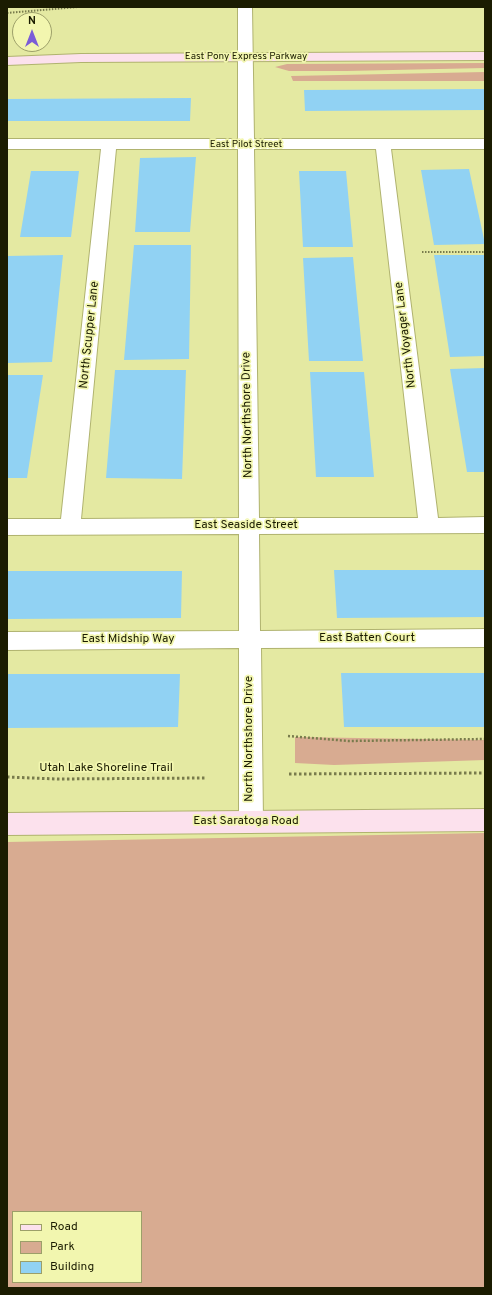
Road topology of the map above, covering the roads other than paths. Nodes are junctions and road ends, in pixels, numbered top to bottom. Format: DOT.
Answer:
graph roads {
  1 [pos="245,7"];
  2 [pos="485,56"];
  3 [pos="246,57"];
  4 [pos="7,61"];
  5 [pos="7,144"];
  6 [pos="109,144"];
  7 [pos="383,144"];
  8 [pos="485,144"];
  9 [pos="245,145"];
  10 [pos="429,525"];
  11 [pos="485,525"];
  12 [pos="7,526"];
  13 [pos="70,526"];
  14 [pos="249,526"];
  15 [pos="485,638"];
  16 [pos="250,639"];
  17 [pos="7,641"];
  18 [pos="485,820"];
  19 [pos="251,822"];
  20 [pos="7,824"];
  1 -- 3 [label="street, North Northshore Drive"];
  2 -- 3 [label="main road, East Pony Express Parkway"];
  3 -- 4 [label="main road, East Pony Express Parkway"];
  3 -- 9 [label="street, North Northshore Drive"];
  5 -- 6 [label="street, East Pilot Street"];
  6 -- 9 [label="street, East Pilot Street"];
  6 -- 13 [label="street, North Scupper Lane"];
  7 -- 8 [label="street, East Pilot Street"];
  7 -- 9 [label="street, East Pilot Street"];
  7 -- 10 [label="street, North Voyager Lane"];
  9 -- 14 [label="street, North Northshore Drive"];
  10 -- 11 [label="street, East Seaside Street"];
  10 -- 14 [label="street, East Seaside Street"];
  12 -- 13 [label="street, East Seaside Street"];
  13 -- 14 [label="street, East Seaside Street"];
  14 -- 16 [label="street, North Northshore Drive"];
  15 -- 16 [label="street, East Batten Court"];
  16 -- 17 [label="street, East Midship Way"];
  16 -- 19 [label="street, North Northshore Drive"];
  18 -- 19 [label="main road, East Saratoga Road"];
  19 -- 20 [label="main road, East Saratoga Road"];
}
